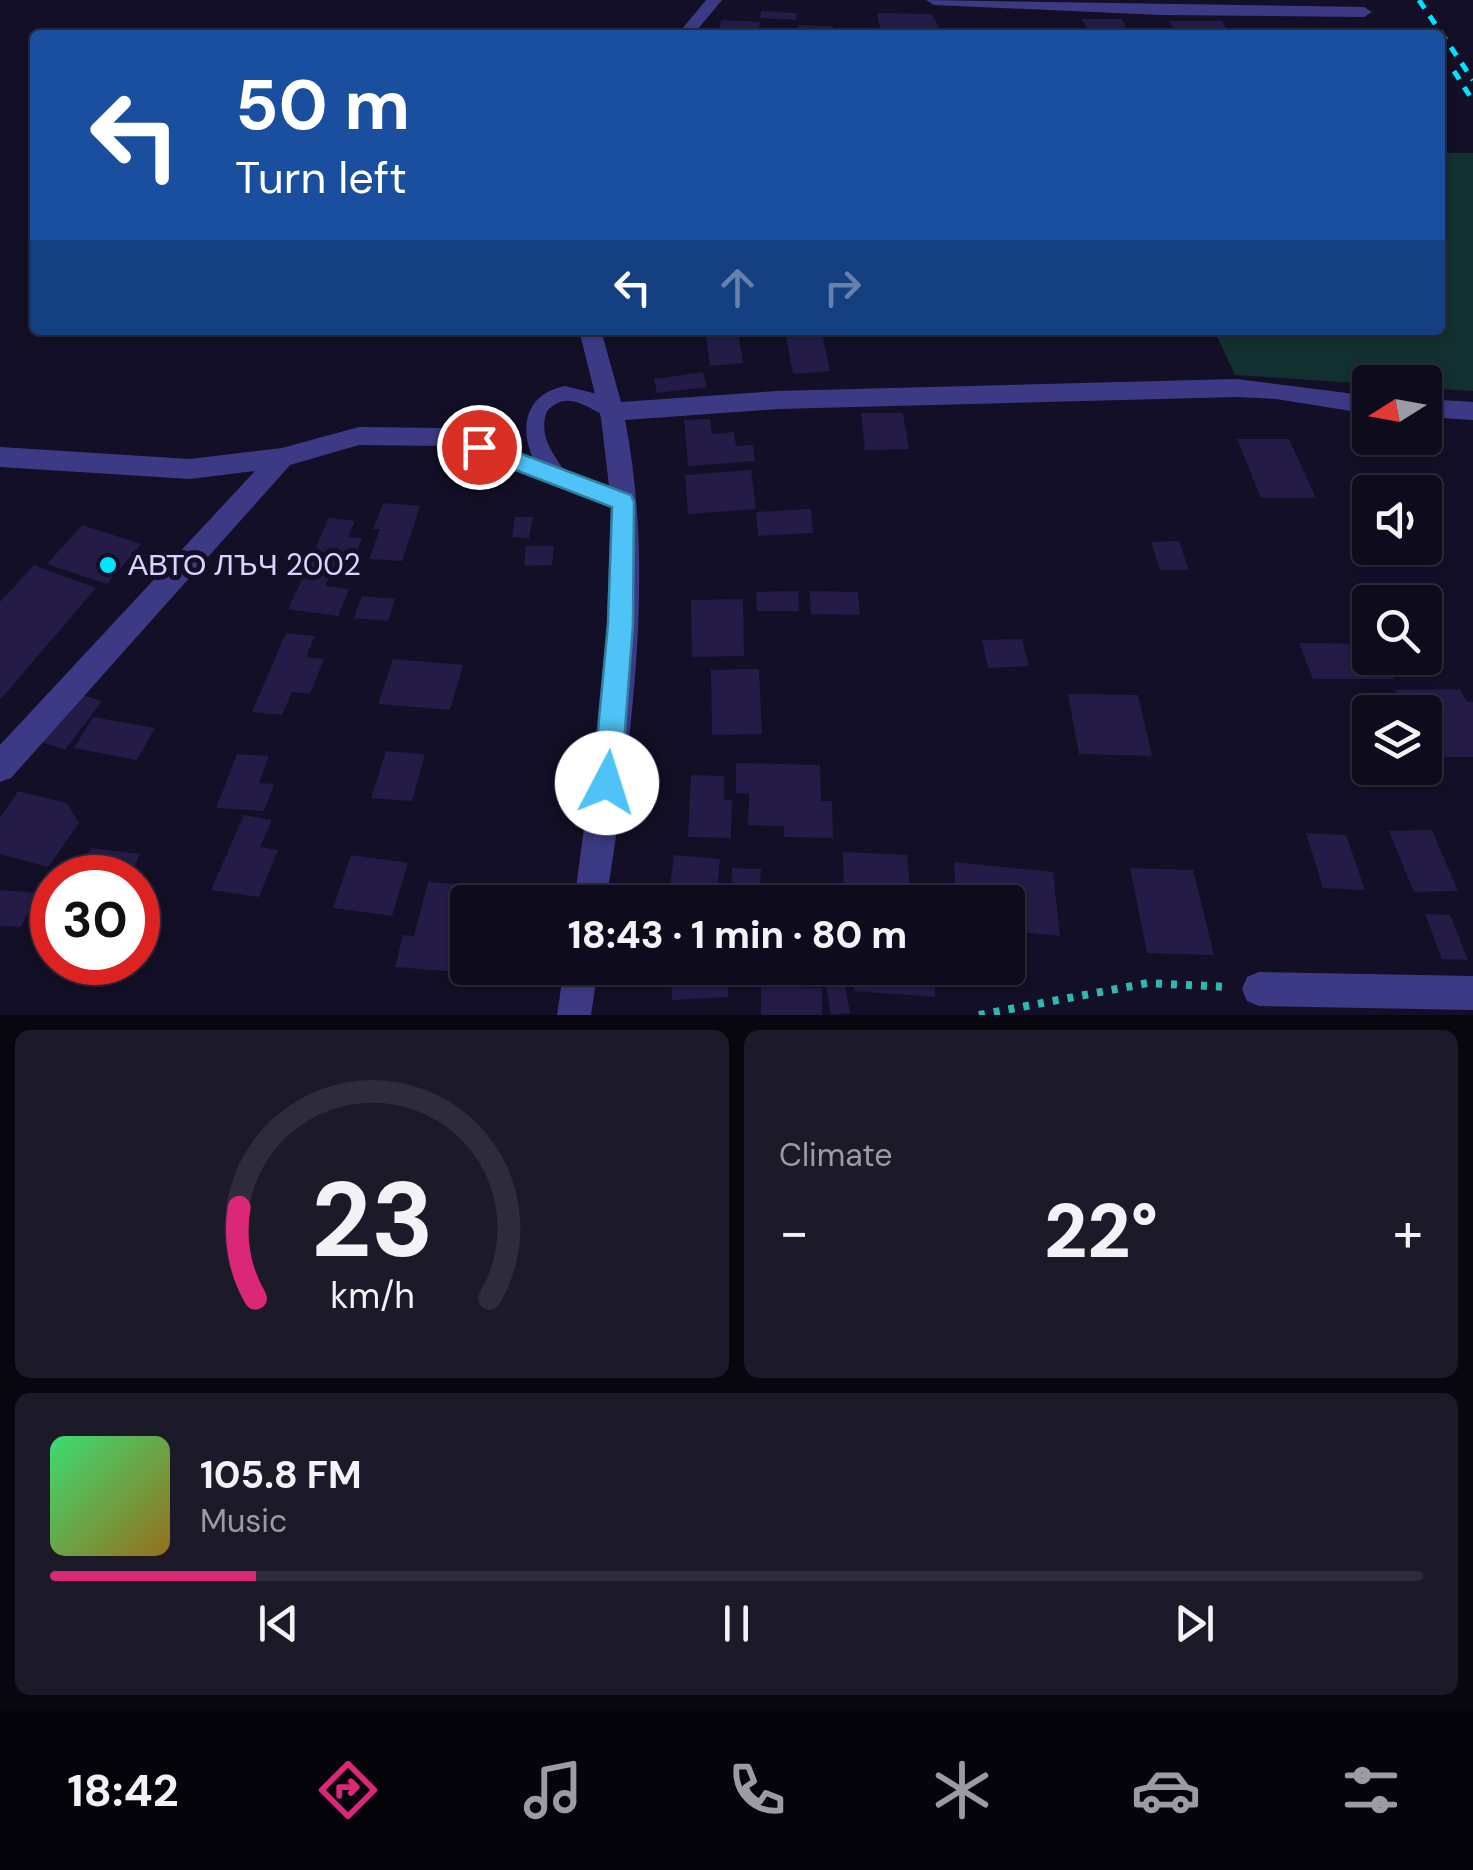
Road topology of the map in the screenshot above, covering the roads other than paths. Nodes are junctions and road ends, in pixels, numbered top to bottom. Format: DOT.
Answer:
graph roads {
  1 [pos="714,0"];
  2 [pos="934,0"];
  3 [pos="1360,6"];
  4 [pos="689,30"];
  5 [pos="591,335"];
  6 [pos="1352,402"];
  7 [pos="1442,409"];
  8 [pos="1473,411"];
  9 [pos="612,412"];
  10 [pos="0,457"];
  11 [pos="282,458"];
  12 [pos="558,479"];
  13 [pos="623,502"];
  14 [pos="0,767"];
  15 [pos="592,885"];
  16 [pos="578,985"];
  17 [pos="1259,989"];
  18 [pos="1473,993"];
  19 [pos="574,1015"];
  1 -- 4 [label="street"];
  2 -- 3 [label="street"];
  5 -- 9 [label="street"];
  6 -- 9 [label="street"];
  7 -- 8 [label="street"];
  9 -- 12 [label="lane"];
  9 -- 13 [label="street"];
  10 -- 11 [label="street"];
  11 -- 12 [label="street"];
  11 -- 14 [label="street"];
  12 -- 13 [label="street"];
  13 -- 15 [label="street"];
  16 -- 19 [label="street"];
  17 -- 18 [label="street"];
}
